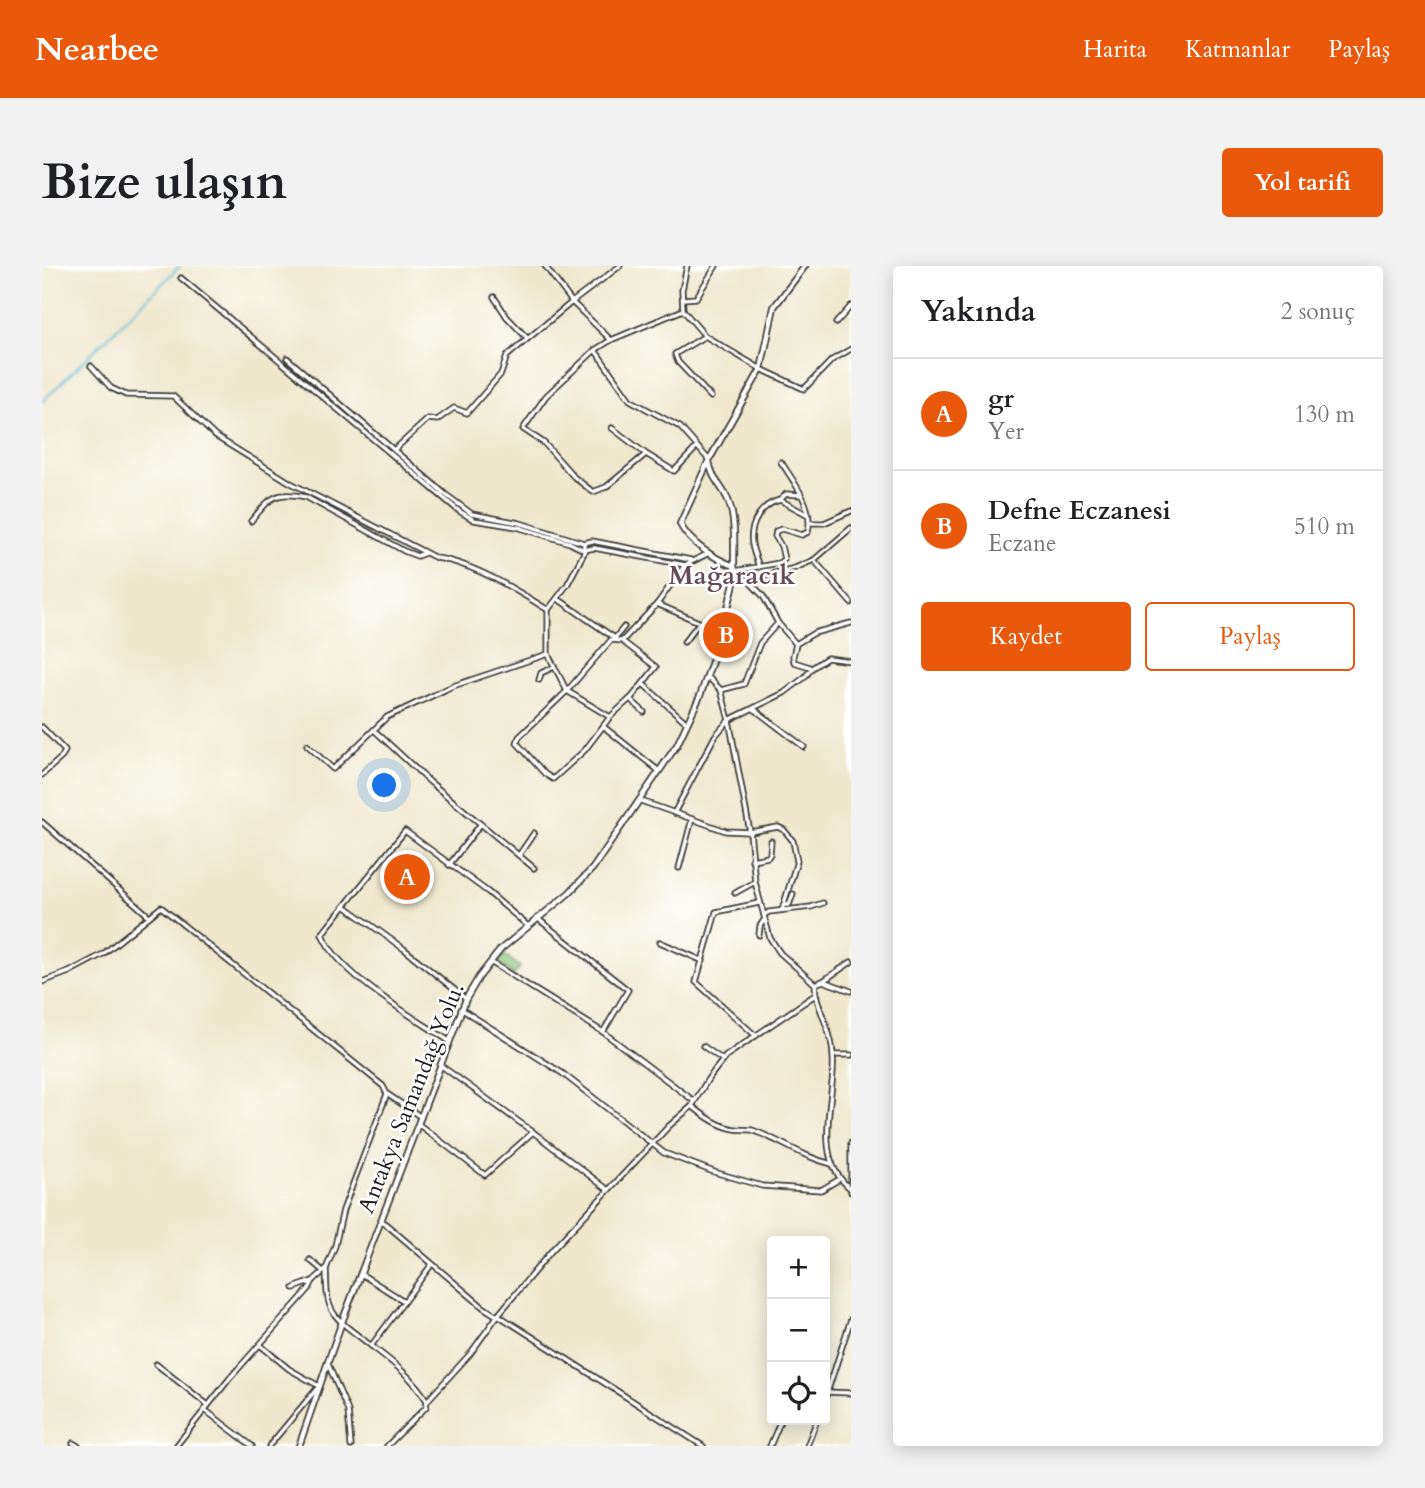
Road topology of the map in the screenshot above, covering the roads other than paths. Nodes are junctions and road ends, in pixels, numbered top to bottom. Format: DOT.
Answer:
graph roads {
  1 [pos="545,266"];
  2 [pos="620,266"];
  3 [pos="687,266"];
  4 [pos="716,266"];
  5 [pos="804,266"];
  6 [pos="181,278"];
  7 [pos="494,297"];
  8 [pos="683,299"];
  9 [pos="572,302"];
  10 [pos="851,306"];
  11 [pos="683,310"];
  12 [pos="836,323"];
  13 [pos="705,336"];
  14 [pos="527,338"];
  15 [pos="611,340"];
  16 [pos="851,349"];
  17 [pos="594,350"];
  18 [pos="287,358"];
  19 [pos="91,366"];
  20 [pos="761,369"];
  21 [pos="711,397"];
  22 [pos="612,428"];
  23 [pos="696,447"];
  24 [pos="395,449"];
  25 [pos="646,454"];
  26 [pos="709,460"];
  27 [pos="781,462"];
  28 [pos="801,495"];
  29 [pos="780,500"];
  30 [pos="851,510"];
  31 [pos="808,515"];
  32 [pos="251,522"];
  33 [pos="810,523"];
  34 [pos="851,528"];
  35 [pos="584,543"];
  36 [pos="584,550"];
  37 [pos="427,552"];
  38 [pos="709,552"];
  39 [pos="691,560"];
  40 [pos="814,560"];
  41 [pos="685,565"];
  42 [pos="759,567"];
  43 [pos="735,571"];
  44 [pos="748,580"];
  45 [pos="558,599"];
  46 [pos="851,603"];
  47 [pos="657,604"];
  48 [pos="548,610"];
  49 [pos="699,622"];
  50 [pos="778,623"];
  51 [pos="851,623"];
  52 [pos="624,627"];
  53 [pos="722,632"];
  54 [pos="615,639"];
  55 [pos="622,641"];
  56 [pos="684,642"];
  57 [pos="796,643"];
  58 [pos="548,654"];
  59 [pos="851,661"];
  60 [pos="554,667"];
  61 [pos="811,668"];
  62 [pos="707,676"];
  63 [pos="539,680"];
  64 [pos="643,684"];
  65 [pos="721,690"];
  66 [pos="567,691"];
  67 [pos="630,699"];
  68 [pos="754,709"];
  69 [pos="644,712"];
  70 [pos="610,717"];
  71 [pos="729,720"];
  72 [pos="687,723"];
  73 [pos="42,727"];
  74 [pos="604,727"];
  75 [pos="374,730"];
  76 [pos="307,745"];
  77 [pos="804,747"];
  78 [pos="659,771"];
  79 [pos="42,775"];
  80 [pos="641,801"];
  81 [pos="674,813"];
  82 [pos="692,819"];
  83 [pos="42,822"];
  84 [pos="480,825"];
  85 [pos="750,832"];
  86 [pos="534,833"];
  87 [pos="771,841"];
  88 [pos="519,855"];
  89 [pos="752,860"];
  90 [pos="449,865"];
  91 [pos="534,868"];
  92 [pos="679,868"];
  93 [pos="755,882"];
  94 [pos="735,894"];
  95 [pos="793,894"];
  96 [pos="823,902"];
  97 [pos="760,903"];
  98 [pos="346,907"];
  99 [pos="783,907"];
  100 [pos="774,908"];
  101 [pos="149,916"];
  102 [pos="537,918"];
  103 [pos="764,918"];
  104 [pos="528,926"];
  105 [pos="759,935"];
  106 [pos="660,942"];
  107 [pos="703,961"];
  108 [pos="851,962"];
  109 [pos="492,963"];
  110 [pos="823,981"];
  111 [pos="42,982"];
  112 [pos="815,984"];
  113 [pos="851,991"];
  114 [pos="815,995"];
  115 [pos="466,999"];
  116 [pos="461,1009"];
  117 [pos="603,1032"];
  118 [pos="756,1036"];
  119 [pos="449,1041"];
  120 [pos="703,1046"];
  121 [pos="832,1055"];
  122 [pos="851,1055"];
  123 [pos="723,1060"];
  124 [pos="440,1065"];
  125 [pos="387,1094"];
  126 [pos="694,1101"];
  127 [pos="692,1107"];
  128 [pos="421,1117"];
  129 [pos="418,1125"];
  130 [pos="533,1132"];
  131 [pos="851,1143"];
  132 [pos="653,1144"];
  133 [pos="832,1164"];
  134 [pos="839,1180"];
  135 [pos="607,1190"];
  136 [pos="851,1190"];
  137 [pos="381,1220"];
  138 [pos="310,1260"];
  139 [pos="432,1264"];
  140 [pos="325,1270"];
  141 [pos="360,1274"];
  142 [pos="313,1281"];
  143 [pos="294,1288"];
  144 [pos="404,1301"];
  145 [pos="498,1315"];
  146 [pos="851,1319"];
  147 [pos="342,1322"];
  148 [pos="260,1345"];
  149 [pos="371,1346"];
  150 [pos="327,1362"];
  151 [pos="156,1364"];
  152 [pos="830,1380"];
  153 [pos="319,1387"];
  154 [pos="830,1392"];
  155 [pos="851,1394"];
  156 [pos="427,1401"];
  157 [pos="206,1408"];
  158 [pos="779,1425"];
  159 [pos="815,1425"];
  160 [pos="176,1446"];
  161 [pos="252,1446"];
  162 [pos="269,1446"];
  163 [pos="299,1446"];
  164 [pos="351,1446"];
  165 [pos="387,1446"];
  166 [pos="703,1446"];
  167 [pos="770,1446"];
  168 [pos="807,1446"];
  1 -- 9 [label="street"];
  2 -- 9 [label="street"];
  3 -- 8 [label="street"];
  4 -- 8 [label="street"];
  5 -- 20 [label="street"];
  6 -- 36 [label="street"];
  7 -- 14 [label="street"];
  8 -- 11 [label="street"];
  9 -- 14 [label="street"];
  9 -- 15 [label="street"];
  10 -- 12 [label="street"];
  11 -- 13 [label="street"];
  11 -- 15 [label="street"];
  13 -- 20 [label="street"];
  13 -- 21 [label="street"];
  14 -- 24 [label="street"];
  15 -- 17 [label="street"];
  16 -- 20 [label="street"];
  17 -- 23 [label="street"];
  17 -- 25 [label="street"];
  18 -- 24 [label="street"];
  19 -- 37 [label="street"];
  20 -- 26 [label="street"];
  22 -- 25 [label="street"];
  23 -- 25 [label="street"];
  23 -- 26 [label="street"];
  24 -- 35 [label="street"];
  26 -- 38 [label="street"];
  26 -- 43 [label="street, Antakya Samandağ Yolu."];
  27 -- 28 [label="street"];
  28 -- 29 [label="street"];
  28 -- 31 [label="street"];
  29 -- 31 [label="street"];
  29 -- 42 [label="street"];
  30 -- 33 [label="street"];
  31 -- 33 [label="street"];
  32 -- 37 [label="street"];
  33 -- 42 [label="street"];
  34 -- 40 [label="street"];
  35 -- 36 [label="street"];
  35 -- 39 [label="street"];
  36 -- 41 [label="street"];
  36 -- 45 [label="street"];
  37 -- 48 [label="street"];
  38 -- 39 [label="street"];
  38 -- 43 [label="street"];
  39 -- 41 [label="street"];
  40 -- 44 [label="street"];
  40 -- 46 [label="street"];
  41 -- 47 [label="street"];
  42 -- 43 [label="street"];
  43 -- 44 [label="street"];
  43 -- 53 [label="street, Antakya Samandağ Yolu."];
  44 -- 50 [label="street"];
  45 -- 48 [label="street"];
  45 -- 54 [label="street"];
  47 -- 49 [label="street"];
  47 -- 55 [label="street"];
  48 -- 58 [label="street"];
  49 -- 53 [label="street"];
  49 -- 56 [label="street"];
  50 -- 57 [label="street"];
  50 -- 65 [label="street"];
  51 -- 57 [label="street"];
  52 -- 54 [label="street"];
  53 -- 62 [label="street, Antakya Samandağ Yolu."];
  54 -- 55 [label="street"];
  54 -- 66 [label="street"];
  55 -- 64 [label="street"];
  57 -- 61 [label="street"];
  58 -- 60 [label="street"];
  58 -- 75 [label="street"];
  59 -- 61 [label="street"];
  60 -- 63 [label="street"];
  60 -- 66 [label="street"];
  61 -- 68 [label="street"];
  62 -- 65 [label="street"];
  62 -- 72 [label="street, Antakya Samandağ Yolu."];
  64 -- 67 [label="street"];
  64 -- 72 [label="street"];
  65 -- 71 [label="street"];
  66 -- 70 [label="street"];
  66 -- 74 [label="street"];
  67 -- 69 [label="street"];
  67 -- 70 [label="street"];
  68 -- 71 [label="street"];
  68 -- 77 [label="street"];
  70 -- 74 [label="street"];
  71 -- 81 [label="street"];
  71 -- 85 [label="street"];
  72 -- 78 [label="street, Antakya Samandağ Yolu."];
  73 -- 79 [label="street"];
  74 -- 78 [label="street"];
  75 -- 76 [label="street"];
  75 -- 84 [label="street"];
  78 -- 80 [label="street, Antakya Samandağ Yolu."];
  80 -- 81 [label="street"];
  80 -- 102 [label="street, Antakya Samandağ Yolu."];
  81 -- 82 [label="street"];
  82 -- 85 [label="street"];
  82 -- 92 [label="street"];
  83 -- 101 [label="street"];
  84 -- 88 [label="street"];
  84 -- 90 [label="street"];
  85 -- 89 [label="street"];
  85 -- 99 [label="street"];
  86 -- 88 [label="street"];
  87 -- 89 [label="street"];
  88 -- 91 [label="street"];
  89 -- 93 [label="street"];
  90 -- 98 [label="street"];
  90 -- 104 [label="street"];
  93 -- 94 [label="street"];
  93 -- 97 [label="street"];
  95 -- 99 [label="street"];
  96 -- 99 [label="street"];
  97 -- 103 [label="street"];
  97 -- 107 [label="street"];
  98 -- 115 [label="street"];
  98 -- 119 [label="street"];
  99 -- 100 [label="street"];
  99 -- 103 [label="street"];
  101 -- 111 [label="street"];
  101 -- 125 [label="street"];
  102 -- 104 [label="street, Antakya Samandağ Yolu."];
  102 -- 117 [label="street"];
  103 -- 105 [label="street"];
  103 -- 112 [label="street"];
  104 -- 109 [label="street, Antakya Samandağ Yolu."];
  106 -- 107 [label="street"];
  107 -- 118 [label="street"];
  108 -- 110 [label="street"];
  109 -- 115 [label="street, Antakya Samandağ Yolu."];
  109 -- 117 [label="street"];
  110 -- 112 [label="street"];
  110 -- 113 [label="street"];
  112 -- 114 [label="street"];
  114 -- 118 [label="street"];
  114 -- 121 [label="street"];
  115 -- 116 [label="street, Antakya Samandağ Yolu."];
  116 -- 119 [label="street, Antakya Samandağ Yolu."];
  116 -- 132 [label="street"];
  117 -- 126 [label="street"];
  118 -- 123 [label="street"];
  119 -- 124 [label="street, Antakya Samandağ Yolu."];
  120 -- 123 [label="street"];
  121 -- 122 [label="street"];
  121 -- 133 [label="street"];
  123 -- 126 [label="street"];
  124 -- 128 [label="street, Antakya Samandağ Yolu."];
  124 -- 130 [label="street"];
  125 -- 128 [label="street"];
  125 -- 140 [label="street"];
  126 -- 127 [label="street"];
  127 -- 132 [label="street"];
  127 -- 133 [label="street"];
  128 -- 129 [label="street, Antakya Samandağ Yolu."];
  129 -- 130 [label="street"];
  129 -- 137 [label="street, Antakya Samandağ Yolu."];
  130 -- 135 [label="street"];
  131 -- 136 [label="street"];
  132 -- 134 [label="street"];
  132 -- 135 [label="street"];
  133 -- 134 [label="street"];
  134 -- 136 [label="street"];
  135 -- 145 [label="street"];
  137 -- 139 [label="street"];
  137 -- 141 [label="street, Antakya Samandağ Yolu."];
  138 -- 140 [label="street"];
  139 -- 144 [label="street"];
  139 -- 145 [label="street"];
  140 -- 142 [label="street"];
  140 -- 147 [label="street"];
  141 -- 144 [label="street"];
  141 -- 147 [label="street, Antakya Samandağ Yolu."];
  142 -- 143 [label="street"];
  142 -- 148 [label="street"];
  144 -- 149 [label="street"];
  145 -- 156 [label="street"];
  145 -- 166 [label="street"];
  146 -- 152 [label="street"];
  147 -- 149 [label="street"];
  147 -- 150 [label="street, Antakya Samandağ Yolu."];
  148 -- 153 [label="street"];
  148 -- 157 [label="street"];
  149 -- 156 [label="street"];
  150 -- 153 [label="street, Antakya Samandağ Yolu."];
  150 -- 164 [label="street"];
  151 -- 157 [label="street"];
  153 -- 162 [label="street"];
  153 -- 163 [label="street, Antakya Samandağ Yolu."];
  154 -- 155 [label="street"];
  156 -- 165 [label="street"];
  157 -- 160 [label="street"];
  157 -- 161 [label="street"];
  158 -- 167 [label="street"];
  159 -- 168 [label="street"];
}
